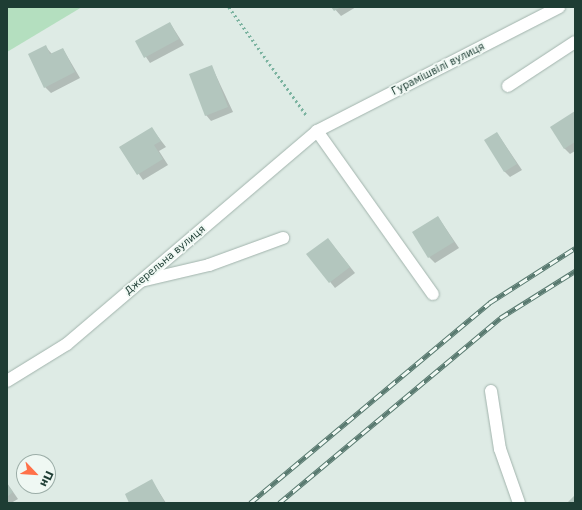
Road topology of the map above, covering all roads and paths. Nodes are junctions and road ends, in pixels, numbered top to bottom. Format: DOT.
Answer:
graph roads {
  1 [pos="229,7"];
  2 [pos="559,7"];
  3 [pos="575,42"];
  4 [pos="508,86"];
  5 [pos="317,131"];
  6 [pos="283,238"];
  7 [pos="141,281"];
  8 [pos="433,294"];
  9 [pos="7,381"];
  10 [pos="491,391"];
  11 [pos="519,503"];
  1 -- 5 [label="path"];
  2 -- 5 [label="street, Гурамішвілі вулиця"];
  3 -- 4 [label="street"];
  5 -- 7 [label="street, Джерельна вулиця"];
  5 -- 8 [label="street"];
  6 -- 7 [label="street"];
  7 -- 9 [label="street, Джерельна вулиця"];
  10 -- 11 [label="street"];
}
